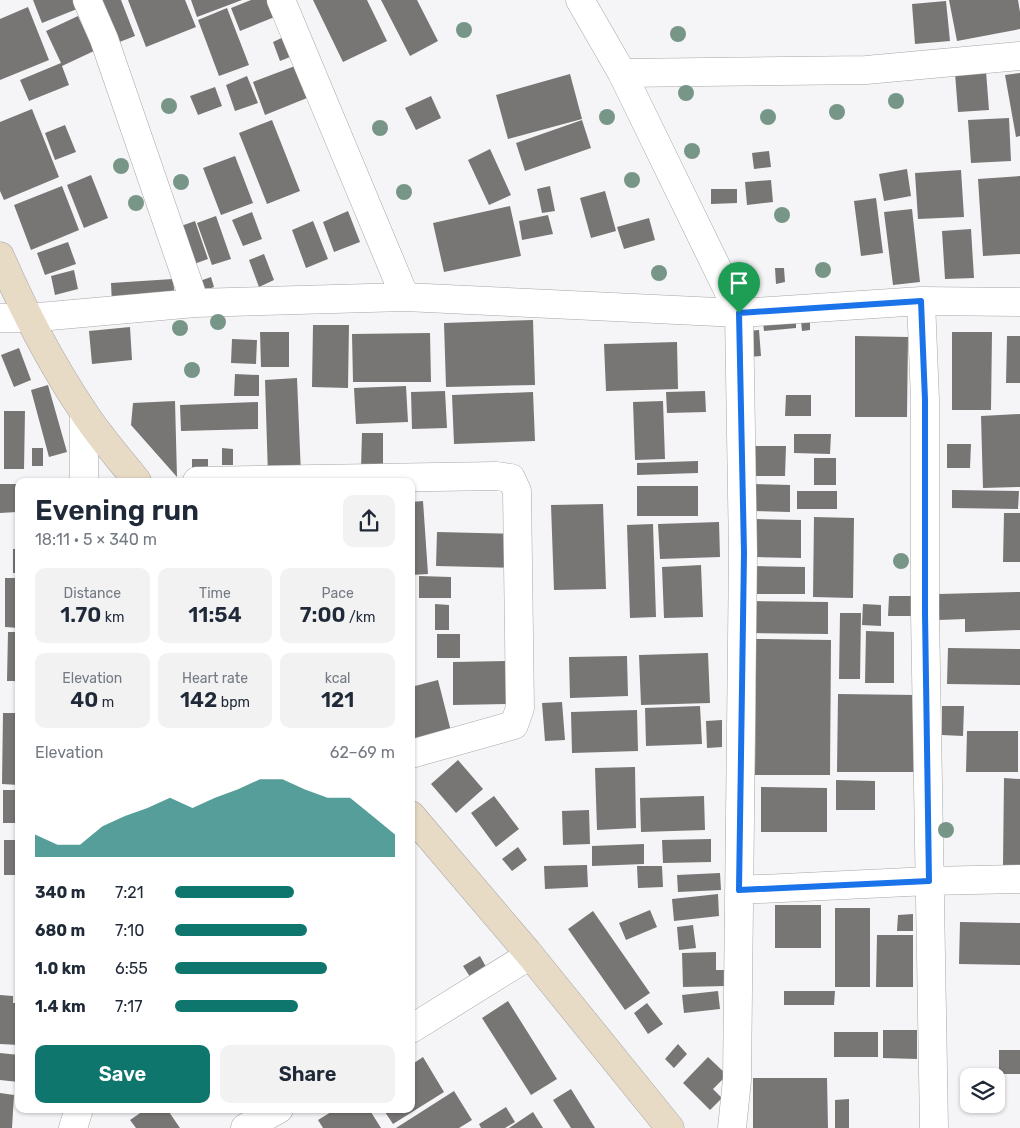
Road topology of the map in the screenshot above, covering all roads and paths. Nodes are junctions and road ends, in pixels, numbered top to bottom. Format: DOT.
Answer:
graph roads {
  1 [pos="87,0"];
  2 [pos="281,0"];
  3 [pos="580,0"];
  4 [pos="1020,56"];
  5 [pos="622,73"];
  6 [pos="0,256"];
  7 [pos="406,297"];
  8 [pos="921,301"];
  9 [pos="1020,302"];
  10 [pos="195,303"];
  11 [pos="739,313"];
  12 [pos="0,318"];
  13 [pos="28,318"];
  14 [pos="84,413"];
  15 [pos="84,478"];
  16 [pos="135,478"];
  17 [pos="376,478"];
  18 [pos="415,753"];
  19 [pos="415,820"];
  20 [pos="1020,879"];
  21 [pos="929,881"];
  22 [pos="739,890"];
  23 [pos="530,955"];
  24 [pos="415,1027"];
  25 [pos="78,1113"];
  26 [pos="272,1113"];
  27 [pos="73,1128"];
  28 [pos="245,1128"];
  29 [pos="670,1128"];
  30 [pos="732,1128"];
  31 [pos="934,1128"];
  1 -- 10 [label="street"];
  2 -- 7 [label="street"];
  3 -- 5 [label="street"];
  4 -- 5 [label="street"];
  5 -- 11 [label="street"];
  6 -- 13 [label="street"];
  7 -- 10 [label="street"];
  7 -- 11 [label="street"];
  8 -- 9 [label="street"];
  8 -- 11 [label="street"];
  8 -- 21 [label="street"];
  10 -- 13 [label="street"];
  11 -- 22 [label="street"];
  12 -- 13 [label="street"];
  13 -- 14 [label="street"];
  14 -- 15 [label="street"];
  14 -- 16 [label="street"];
  17 -- 18 [label="street"];
  19 -- 23 [label="street"];
  20 -- 21 [label="street"];
  21 -- 22 [label="street"];
  21 -- 31 [label="street"];
  22 -- 30 [label="street"];
  23 -- 24 [label="street"];
  23 -- 29 [label="street"];
  25 -- 27 [label="street"];
  26 -- 28 [label="street"];
}
